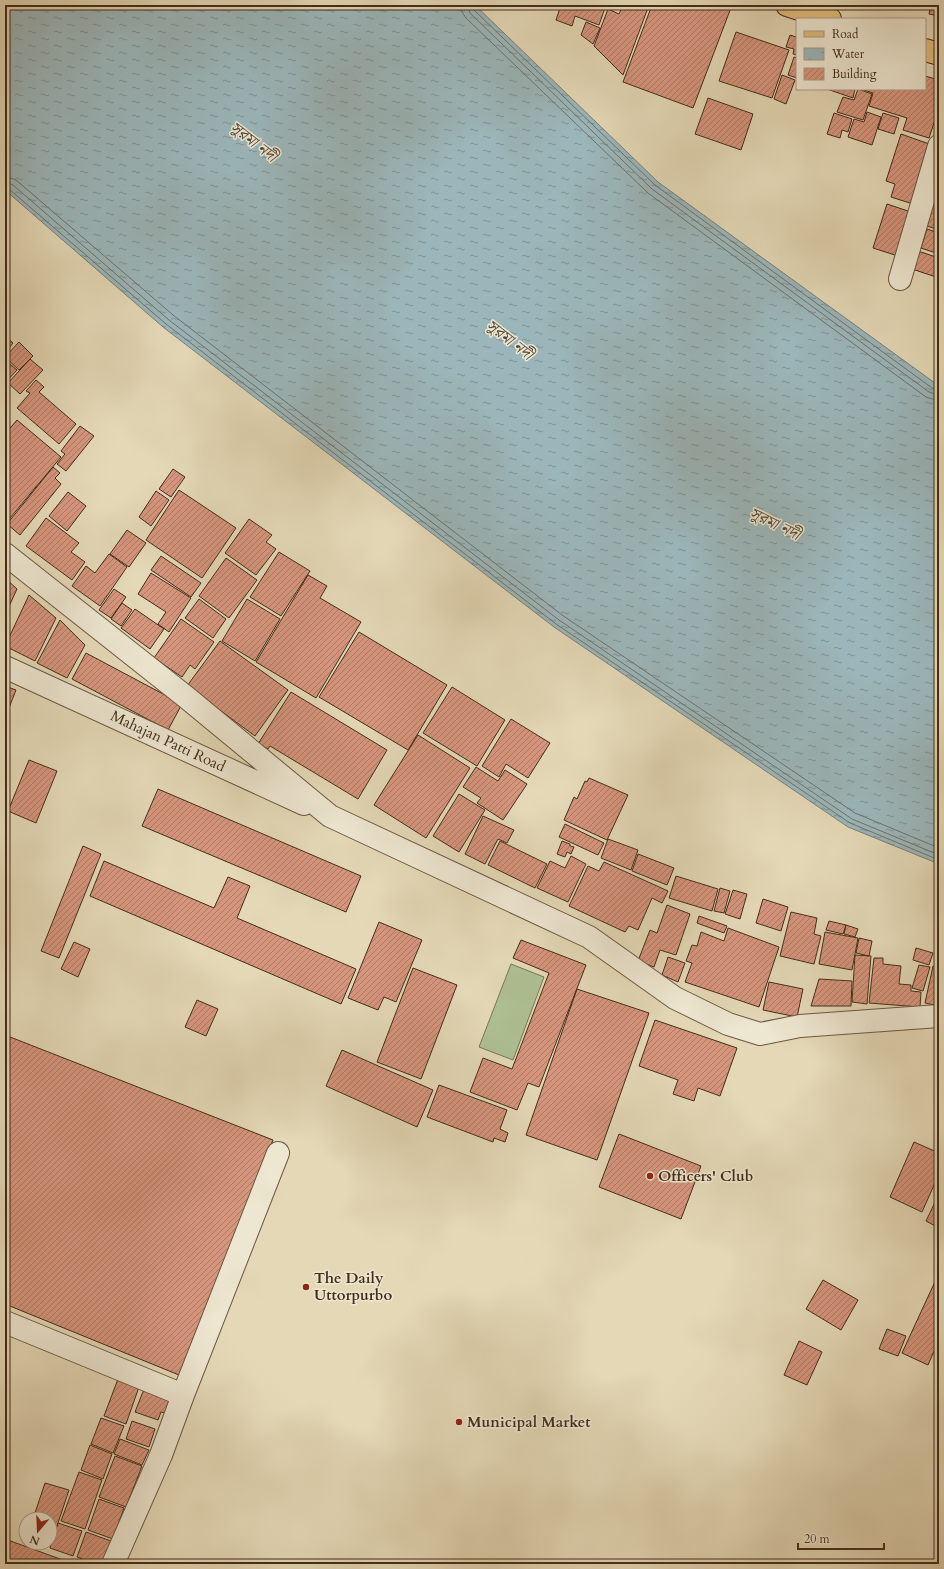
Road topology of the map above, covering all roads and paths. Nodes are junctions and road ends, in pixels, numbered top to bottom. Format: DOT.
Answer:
graph roads {
  1 [pos="787,5"];
  2 [pos="827,18"];
  3 [pos="926,50"];
  4 [pos="939,54"];
  5 [pos="939,146"];
  6 [pos="900,278"];
  7 [pos="5,554"];
  8 [pos="5,667"];
  9 [pos="330,816"];
  10 [pos="939,1016"];
  11 [pos="278,1153"];
  12 [pos="5,1322"];
  13 [pos="183,1395"];
  14 [pos="113,1564"];
  1 -- 2 [label="main road"];
  3 -- 4 [label="main road"];
  5 -- 6 [label="street"];
  7 -- 9 [label="street"];
  8 -- 9 [label="street, Mahajan Patti Road"];
  9 -- 10 [label="street"];
  11 -- 13 [label="street"];
  12 -- 13 [label="street"];
  13 -- 14 [label="street"];
}
